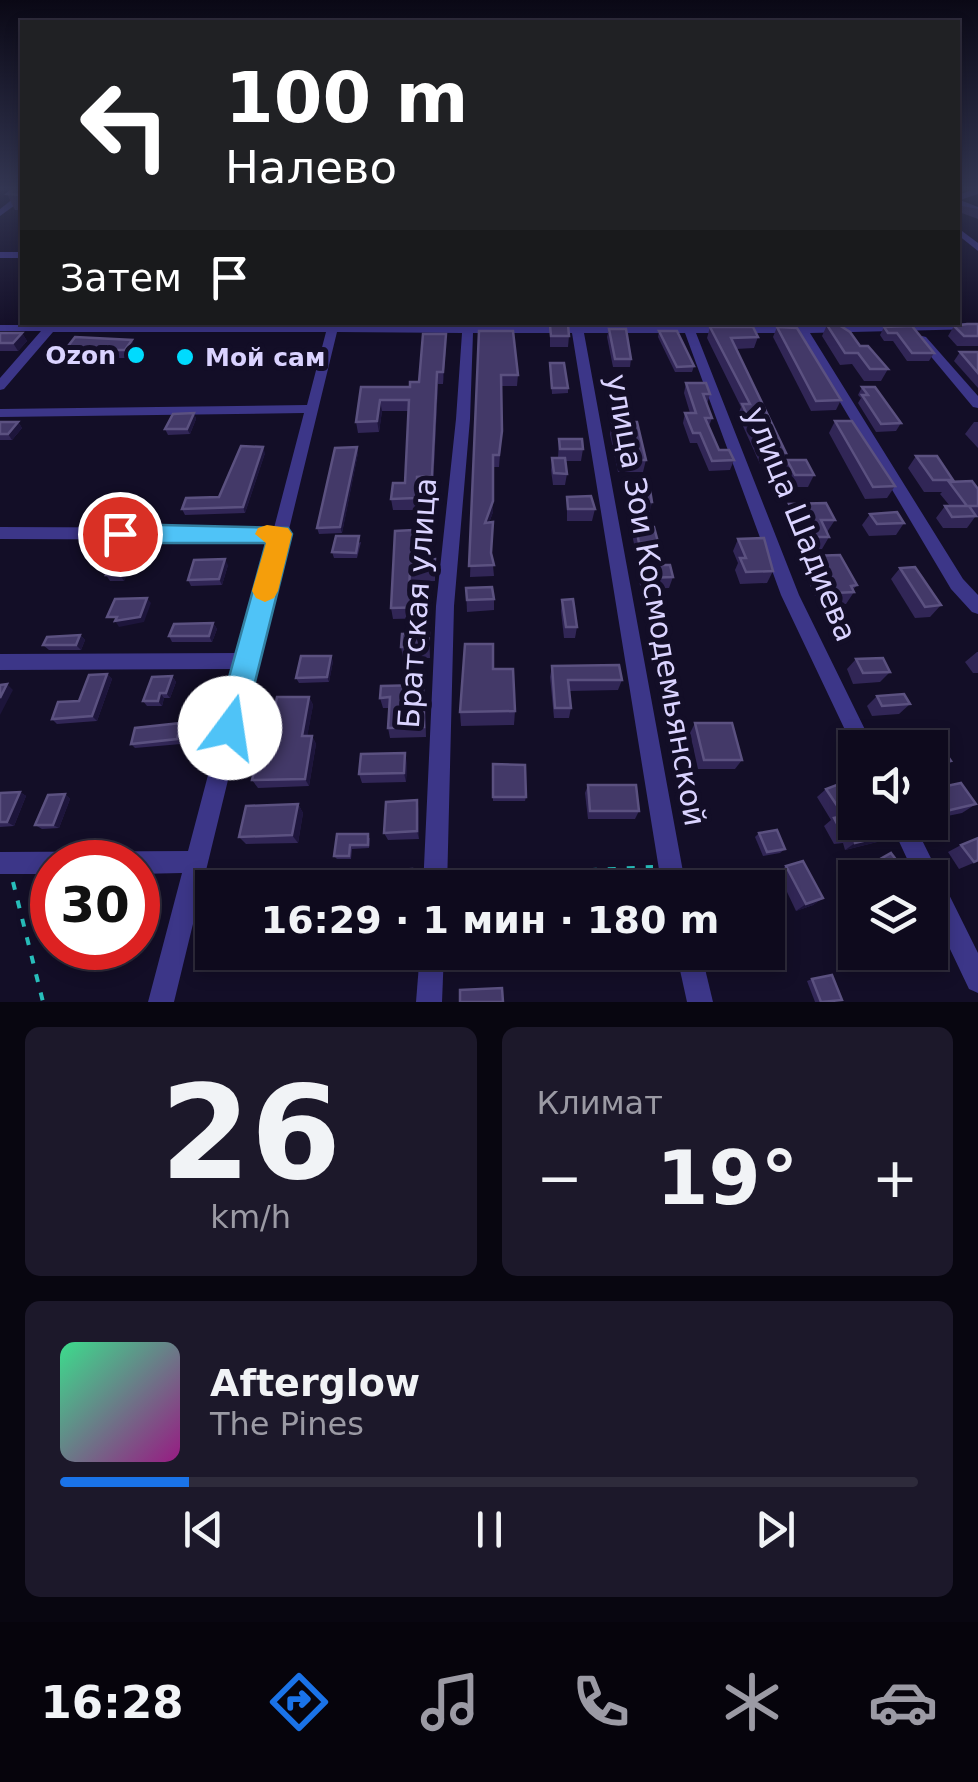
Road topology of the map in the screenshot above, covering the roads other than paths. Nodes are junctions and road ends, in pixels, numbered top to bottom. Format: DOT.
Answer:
graph roads {
  1 [pos="53,326"];
  2 [pos="333,326"];
  3 [pos="467,326"];
  4 [pos="576,326"];
  5 [pos="687,326"];
  6 [pos="800,326"];
  7 [pos="919,326"];
  8 [pos="978,326"];
  9 [pos="0,328"];
  10 [pos="0,386"];
  11 [pos="977,401"];
  12 [pos="312,409"];
  13 [pos="0,413"];
  14 [pos="0,533"];
  15 [pos="280,534"];
  16 [pos="978,606"];
  17 [pos="247,661"];
  18 [pos="0,662"];
  19 [pos="855,730"];
  20 [pos="4,862"];
  21 [pos="197,862"];
  22 [pos="436,870"];
  23 [pos="670,870"];
  24 [pos="948,919"];
  25 [pos="431,970"];
  26 [pos="692,970"];
  27 [pos="978,980"];
  28 [pos="161,1002"];
  29 [pos="430,1002"];
  30 [pos="700,1002"];
  1 -- 2 [label="street"];
  1 -- 9 [label="street"];
  1 -- 10 [label="street"];
  2 -- 3 [label="street"];
  2 -- 12 [label="street"];
  3 -- 4 [label="street"];
  3 -- 22 [label="street, Братская улица"];
  4 -- 5 [label="street"];
  4 -- 23 [label="street, улица Зои Космодемьянской"];
  5 -- 6 [label="street"];
  5 -- 19 [label="street, улица Шадиева"];
  6 -- 7 [label="street"];
  6 -- 16 [label="street"];
  7 -- 8 [label="street"];
  7 -- 11 [label="street"];
  12 -- 13 [label="street"];
  12 -- 15 [label="street"];
  14 -- 15 [label="street"];
  15 -- 17 [label="street"];
  17 -- 18 [label="street"];
  17 -- 21 [label="street"];
  20 -- 21 [label="street"];
  21 -- 28 [label="street"];
  24 -- 27 [label="street"];
  25 -- 29 [label="street"];
  26 -- 30 [label="street"];
}
